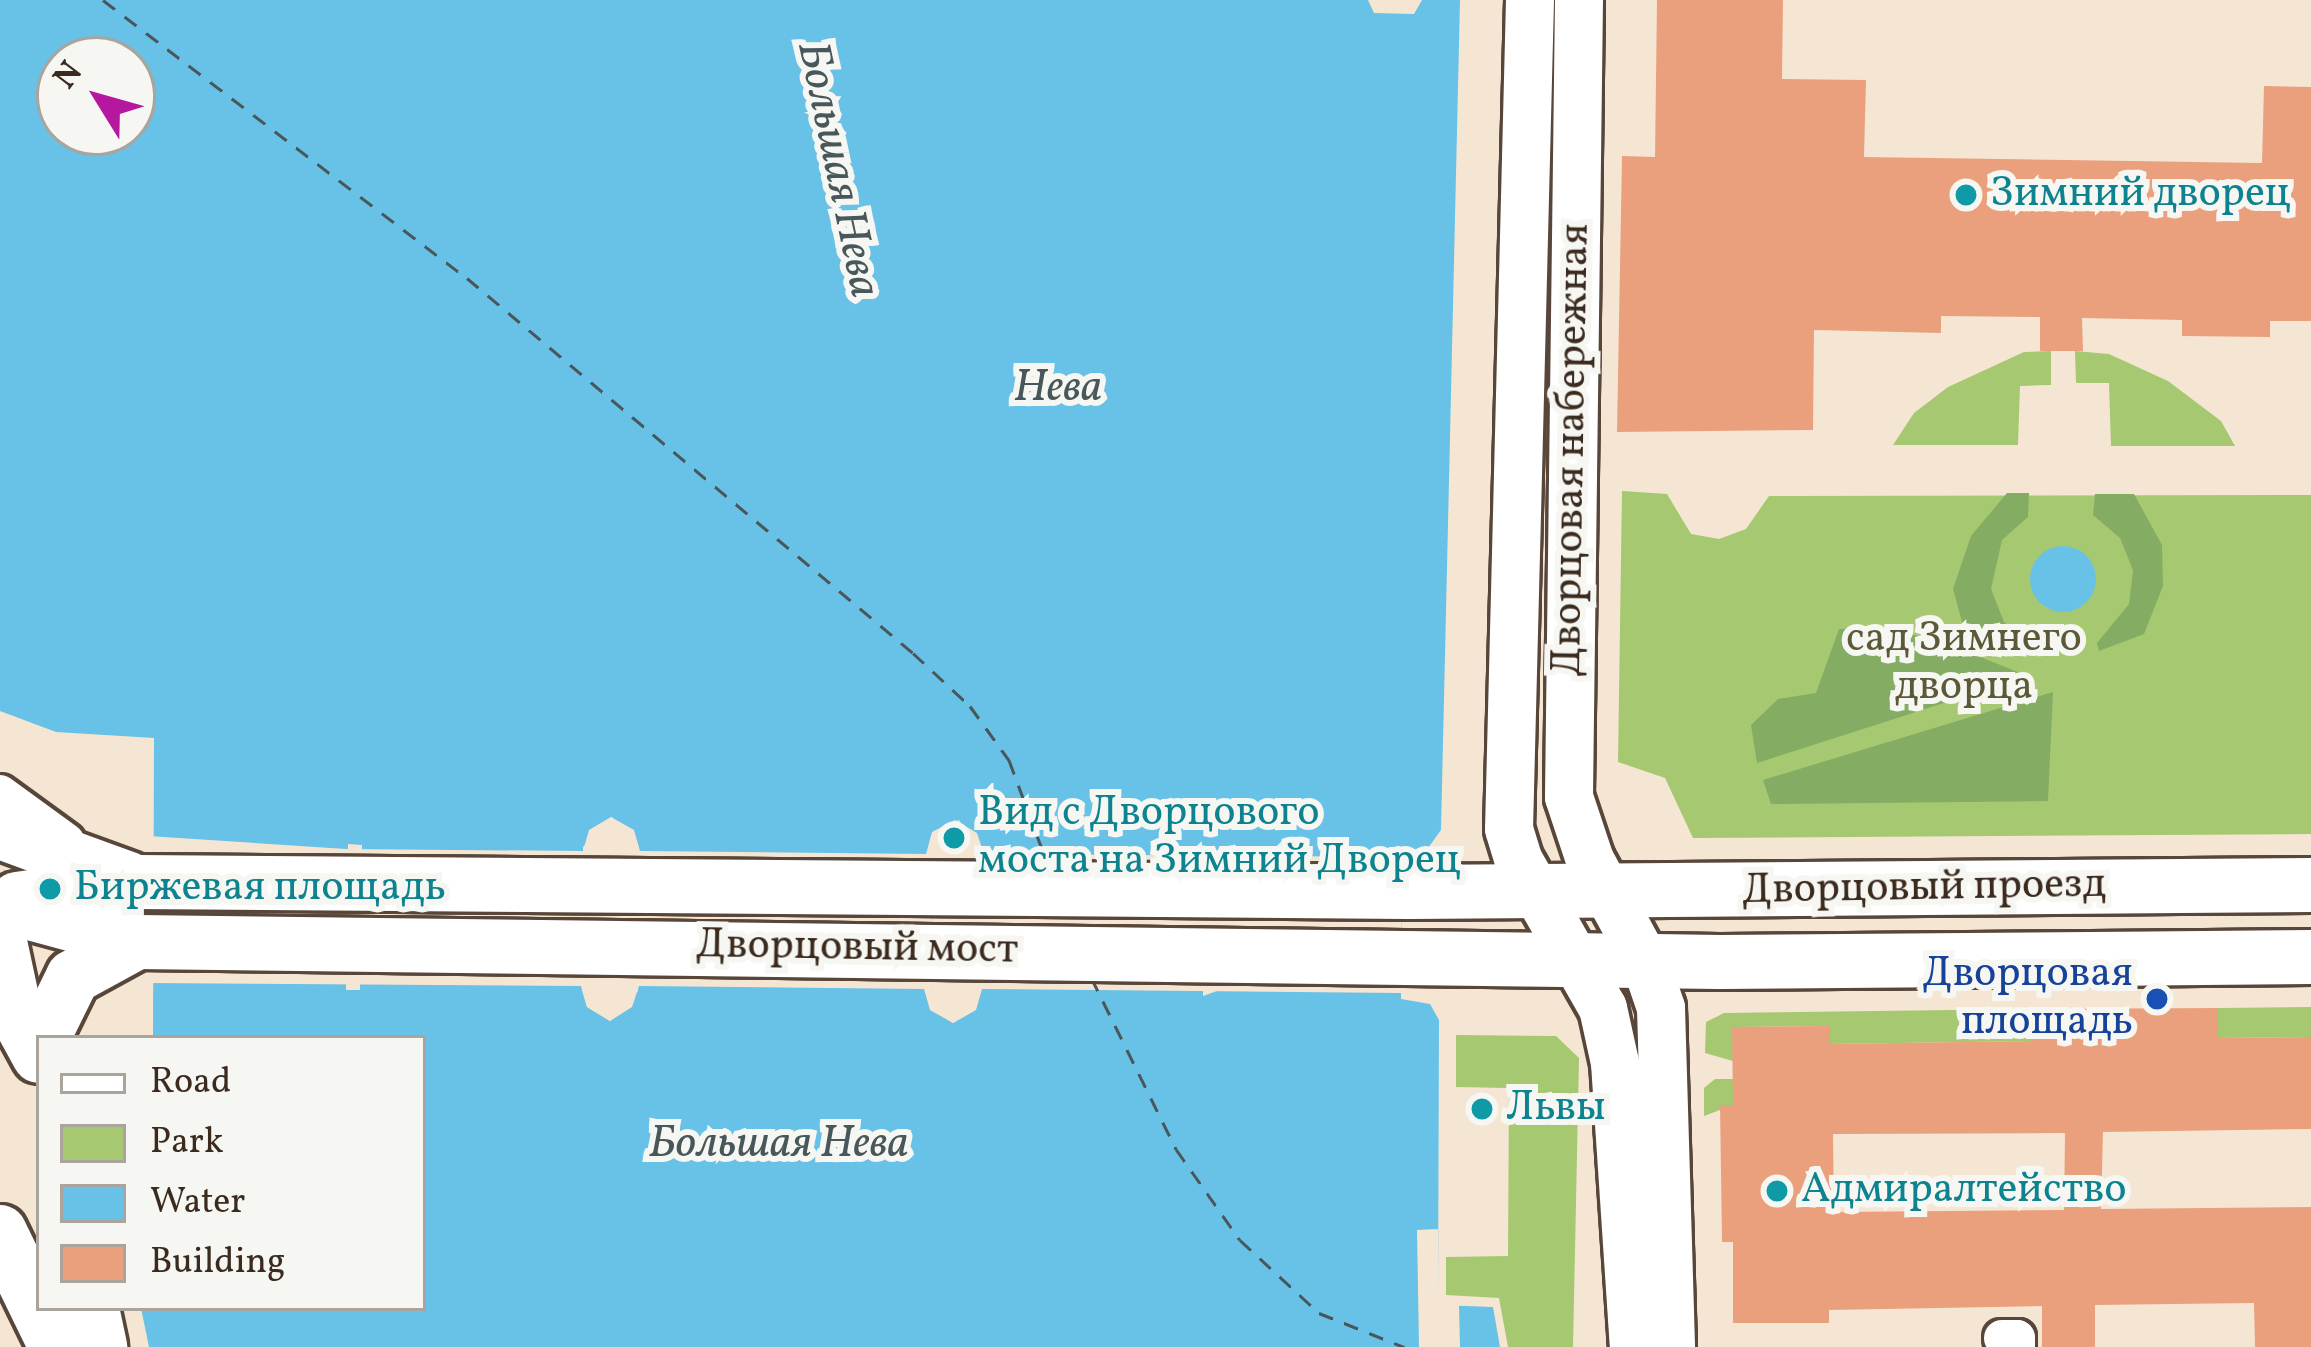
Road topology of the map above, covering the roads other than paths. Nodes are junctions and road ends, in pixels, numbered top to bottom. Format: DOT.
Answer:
graph roads {
  1 [pos="1530,0"];
  2 [pos="1580,0"];
  3 [pos="0,793"];
  4 [pos="0,832"];
  5 [pos="125,878"];
  6 [pos="2311,885"];
  7 [pos="1607,891"];
  8 [pos="1537,892"];
  9 [pos="0,903"];
  10 [pos="136,942"];
  11 [pos="0,943"];
  12 [pos="2311,957"];
  13 [pos="1577,961"];
  14 [pos="1646,961"];
  15 [pos="44,1035"];
  16 [pos="36,1047"];
  17 [pos="0,1232"];
  18 [pos="36,1306"];
  19 [pos="38,1311"];
  20 [pos="93,1311"];
  21 [pos="56,1347"];
  22 [pos="100,1347"];
  23 [pos="1634,1347"];
  24 [pos="1671,1347"];
  1 -- 8 [label="main road, Дворцовая набережная"];
  2 -- 7 [label="main road, Дворцовая набережная"];
  3 -- 5 [label="street"];
  4 -- 5 [label="main road"];
  5 -- 8 [label="main road, Дворцовый мост"];
  5 -- 9 [label="main road"];
  6 -- 7 [label="main road, Дворцовый проезд"];
  7 -- 8 [label="main road, Дворцовый проезд"];
  7 -- 14 [label="main road, Дворцовая набережная"];
  8 -- 13 [label="main road, Дворцовая набережная"];
  9 -- 10 [label="main road"];
  10 -- 13 [label="main road, Дворцовый мост"];
  10 -- 15 [label="main road"];
  11 -- 16 [label="main road"];
  12 -- 14 [label="main road, Дворцовый проезд"];
  13 -- 14 [label="main road, Дворцовый проезд"];
  13 -- 23 [label="main road, Дворцовая набережная"];
  14 -- 24 [label="main road, Дворцовая набережная"];
  17 -- 18 [label="main road"];
  19 -- 21 [label="main road"];
  20 -- 22 [label="main road"];
}
